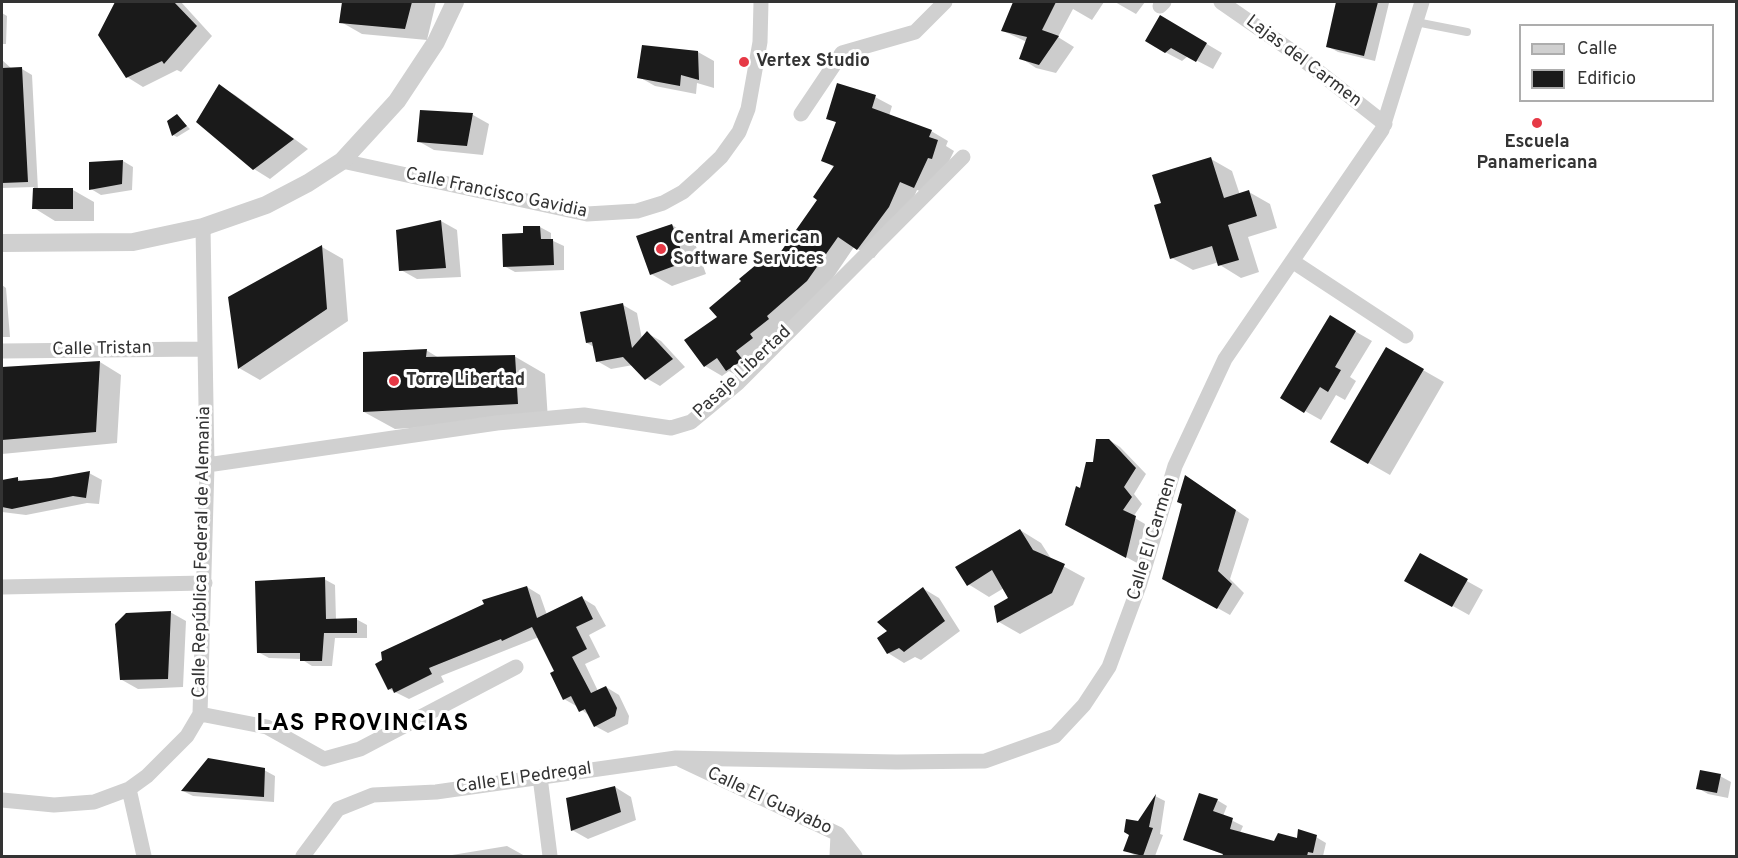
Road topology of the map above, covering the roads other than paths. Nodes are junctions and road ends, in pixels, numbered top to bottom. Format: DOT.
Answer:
graph roads {
  1 [pos="455,2"];
  2 [pos="761,2"];
  3 [pos="945,2"];
  4 [pos="1221,2"];
  5 [pos="1422,2"];
  6 [pos="1416,22"];
  7 [pos="1467,32"];
  8 [pos="801,114"];
  9 [pos="1385,123"];
  10 [pos="963,157"];
  11 [pos="342,161"];
  12 [pos="203,227"];
  13 [pos="2,243"];
  14 [pos="1292,261"];
  15 [pos="1406,336"];
  16 [pos="203,349"];
  17 [pos="2,351"];
  18 [pos="207,465"];
  19 [pos="205,583"];
  20 [pos="2,587"];
  21 [pos="516,667"];
  22 [pos="200,714"];
  23 [pos="676,758"];
  24 [pos="540,777"];
  25 [pos="129,789"];
  26 [pos="2,800"];
  27 [pos="838,834"];
  28 [pos="144,856"];
  29 [pos="303,856"];
  30 [pos="550,856"];
  31 [pos="837,856"];
  32 [pos="855,856"];
  1 -- 11 [label="street"];
  2 -- 11 [label="street, Calle Francisco Gavidia"];
  3 -- 8 [label="street"];
  4 -- 9 [label="street, Lajas del Carmen"];
  5 -- 6 [label="street, Calle El Carmen"];
  6 -- 7 [label="lane"];
  6 -- 9 [label="street, Calle El Carmen"];
  9 -- 14 [label="street, Calle El Carmen"];
  10 -- 18 [label="street, Pasaje Libertad"];
  11 -- 12 [label="street"];
  12 -- 13 [label="street"];
  12 -- 16 [label="street, Calle República Federal de Alemania"];
  14 -- 15 [label="street"];
  14 -- 23 [label="street, Calle El Carmen"];
  16 -- 17 [label="street, Calle Tristan"];
  16 -- 18 [label="street, Calle República Federal de Alemania"];
  18 -- 19 [label="street, Calle República Federal de Alemania"];
  19 -- 20 [label="street"];
  19 -- 22 [label="street, Calle República Federal de Alemania"];
  21 -- 22 [label="street"];
  22 -- 25 [label="street, Calle República Federal de Alemania"];
  23 -- 24 [label="street, Calle El Pedregal"];
  23 -- 27 [label="street, Calle El Guayabo"];
  24 -- 29 [label="street, Calle El Pedregal"];
  24 -- 30 [label="street"];
  25 -- 26 [label="street, Calle República Federal de Alemania"];
  25 -- 28 [label="street"];
  27 -- 31 [label="street"];
  27 -- 32 [label="street, Calle El Guayabo"];
}
